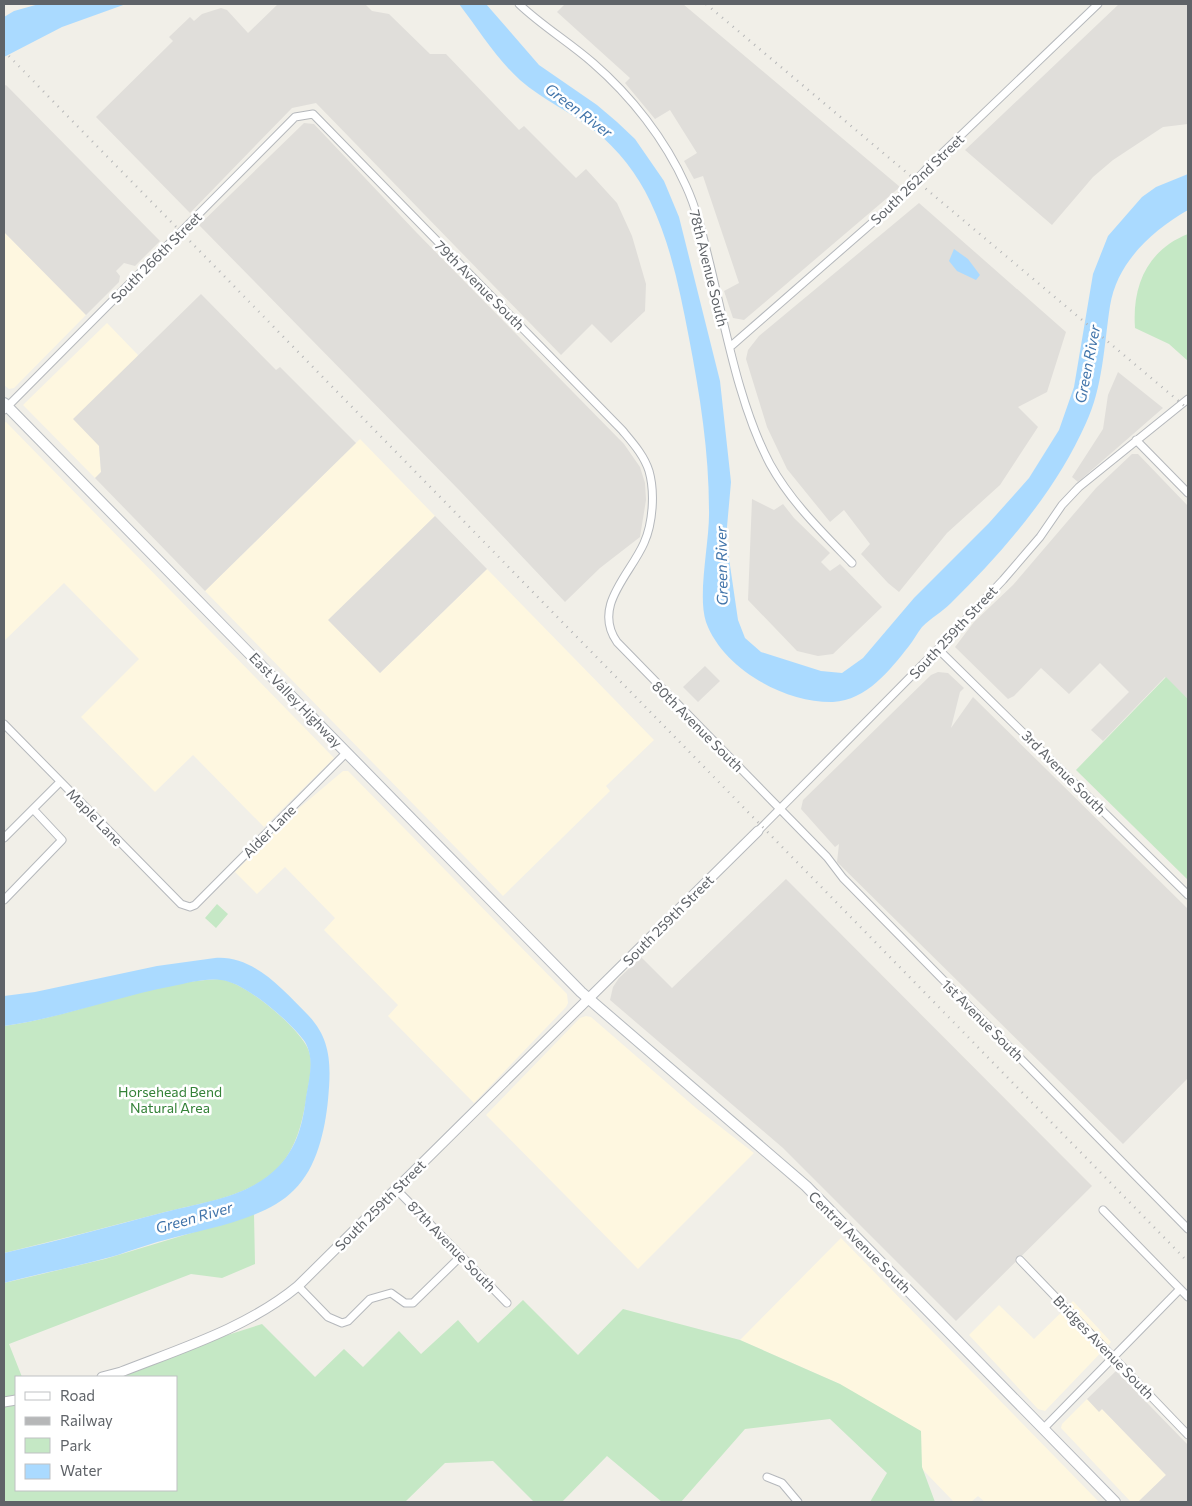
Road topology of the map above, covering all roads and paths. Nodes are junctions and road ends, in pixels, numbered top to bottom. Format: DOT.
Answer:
graph roads {
  1 [pos="519,4"];
  2 [pos="1098,4"];
  3 [pos="313,114"];
  4 [pos="730,347"];
  5 [pos="1188,399"];
  6 [pos="5,406"];
  7 [pos="1136,440"];
  8 [pos="1188,493"];
  9 [pos="852,563"];
  10 [pos="617,642"];
  11 [pos="938,649"];
  12 [pos="4,724"];
  13 [pos="347,752"];
  14 [pos="60,782"];
  15 [pos="33,809"];
  16 [pos="780,809"];
  17 [pos="758,830"];
  18 [pos="4,838"];
  19 [pos="1188,895"];
  20 [pos="4,900"];
  21 [pos="190,907"];
  22 [pos="588,999"];
  23 [pos="396,1189"];
  24 [pos="1103,1210"];
  25 [pos="1188,1229"];
  26 [pos="461,1256"];
  27 [pos="1020,1260"];
  28 [pos="298,1286"];
  29 [pos="1180,1289"];
  30 [pos="1188,1297"];
  31 [pos="507,1303"];
  32 [pos="1114,1356"];
  33 [pos="106,1376"];
  34 [pos="1044,1428"];
  35 [pos="1188,1434"];
  36 [pos="767,1477"];
  37 [pos="798,1502"];
  38 [pos="1115,1502"];
  1 -- 4 [label="street, 78th Avenue South"];
  2 -- 4 [label="street, South 262nd Street"];
  3 -- 6 [label="street, South 266th Street"];
  3 -- 10 [label="street, 79th Avenue South"];
  4 -- 9 [label="street, 78th Avenue South"];
  5 -- 7 [label="street, South 259th Street"];
  6 -- 13 [label="main road, East Valley Highway"];
  7 -- 8 [label="street"];
  7 -- 11 [label="street, South 259th Street"];
  10 -- 16 [label="street, 80th Avenue South"];
  11 -- 16 [label="street, South 259th Street"];
  11 -- 19 [label="street, 3rd Avenue South"];
  12 -- 14 [label="street, Maple Lane"];
  13 -- 21 [label="street, Alder Lane"];
  13 -- 22 [label="main road, East Valley Highway"];
  14 -- 15 [label="street"];
  14 -- 21 [label="street, Maple Lane"];
  15 -- 18 [label="street"];
  15 -- 20 [label="street"];
  16 -- 17 [label="street, South 259th Street"];
  16 -- 25 [label="street, 1st Avenue South"];
  17 -- 22 [label="street, South 259th Street"];
  22 -- 23 [label="street, South 259th Street"];
  22 -- 34 [label="main road, Central Avenue South"];
  23 -- 26 [label="street, 87th Avenue South"];
  23 -- 28 [label="street, South 259th Street"];
  24 -- 29 [label="street"];
  26 -- 28 [label="street"];
  26 -- 31 [label="street, 87th Avenue South"];
  27 -- 32 [label="street, Bridges Avenue South"];
  28 -- 33 [label="street, South 259th Street"];
  29 -- 30 [label="street"];
  29 -- 32 [label="street"];
  32 -- 34 [label="street"];
  32 -- 35 [label="street, Bridges Avenue South"];
  34 -- 38 [label="main road, Central Avenue South"];
  36 -- 37 [label="street"];
}
